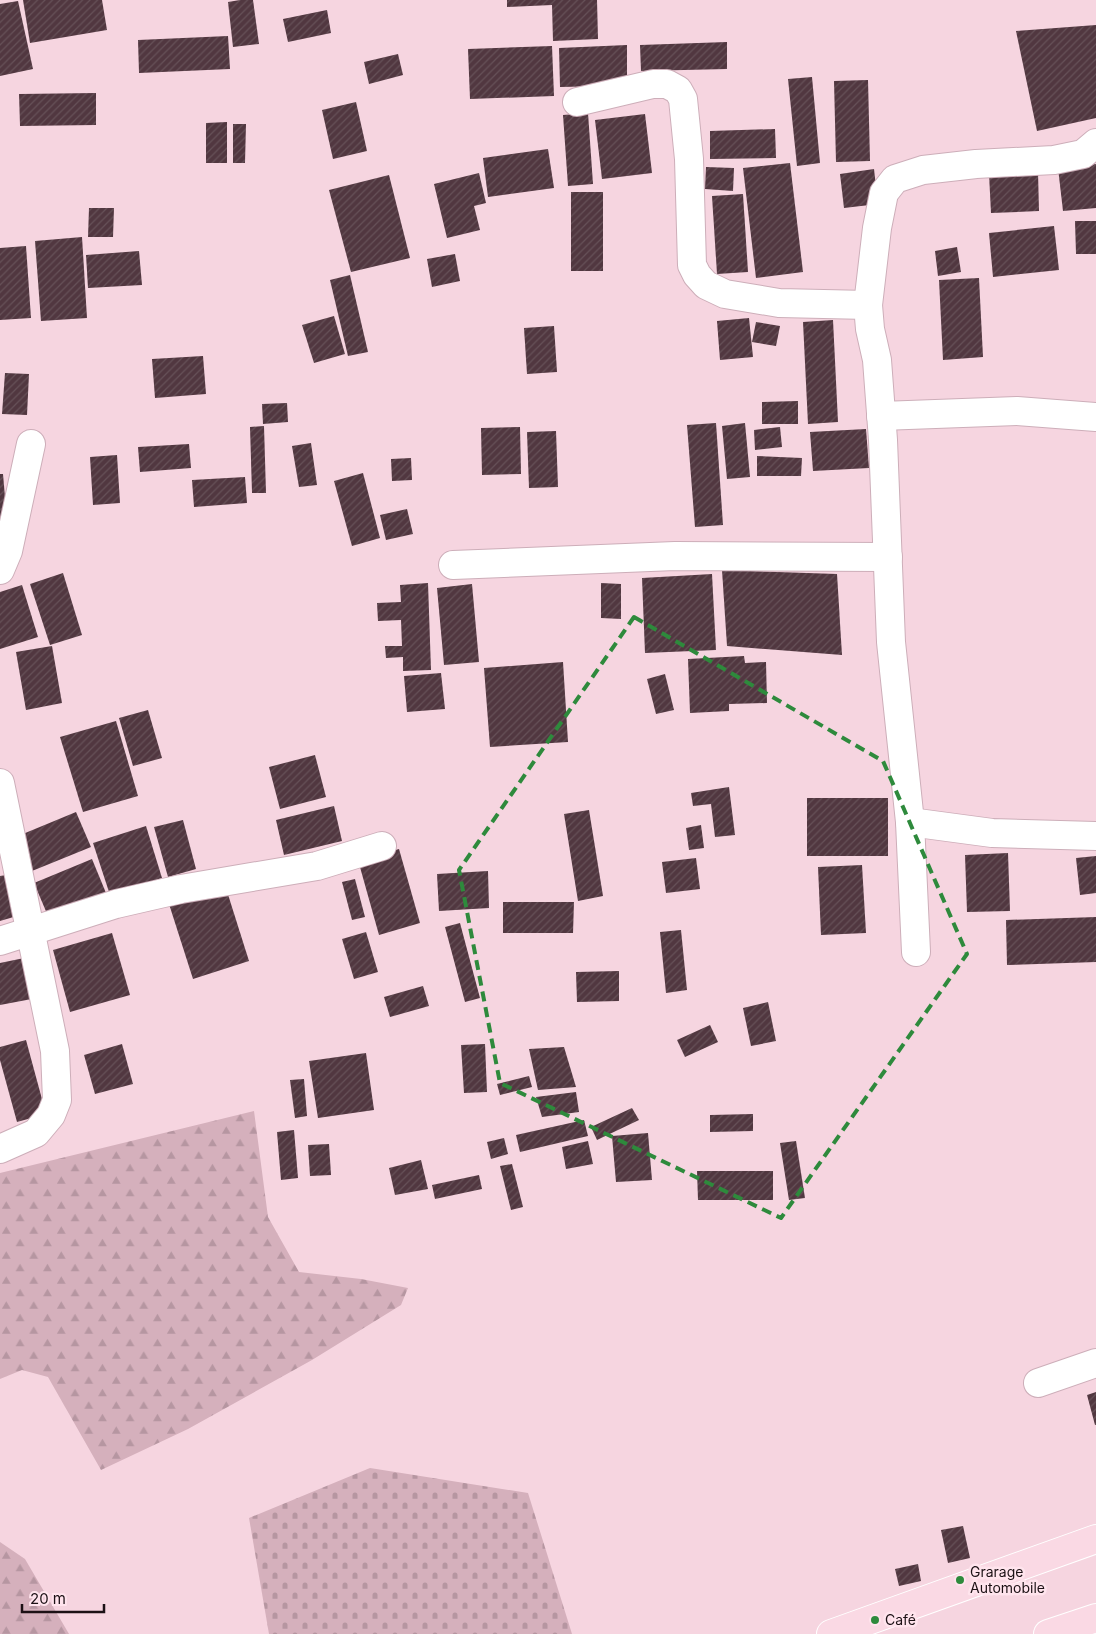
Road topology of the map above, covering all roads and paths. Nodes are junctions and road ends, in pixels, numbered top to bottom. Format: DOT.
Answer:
graph roads {
  1 [pos="577,102"];
  2 [pos="1096,143"];
  3 [pos="868,305"];
  4 [pos="881,416"];
  5 [pos="1096,417"];
  6 [pos="30,444"];
  7 [pos="888,557"];
  8 [pos="453,565"];
  9 [pos="0,570"];
  10 [pos="0,783"];
  11 [pos="910,822"];
  12 [pos="1096,836"];
  13 [pos="382,846"];
  14 [pos="30,930"];
  15 [pos="0,941"];
  16 [pos="916,952"];
  17 [pos="0,1149"];
  18 [pos="1096,1363"];
  19 [pos="1038,1383"];
  20 [pos="1096,1539"];
  21 [pos="1096,1618"];
  22 [pos="831,1634"];
  23 [pos="1048,1634"];
  1 -- 3 [label="street"];
  2 -- 3 [label="street"];
  3 -- 4 [label="street"];
  4 -- 5 [label="street"];
  4 -- 7 [label="street"];
  6 -- 9 [label="street"];
  7 -- 8 [label="street"];
  7 -- 11 [label="street"];
  10 -- 14 [label="street"];
  11 -- 12 [label="street"];
  11 -- 16 [label="street"];
  13 -- 14 [label="street"];
  14 -- 15 [label="street"];
  14 -- 17 [label="street"];
  18 -- 19 [label="street"];
  20 -- 22 [label="main road"];
  21 -- 23 [label="main road"];
}
